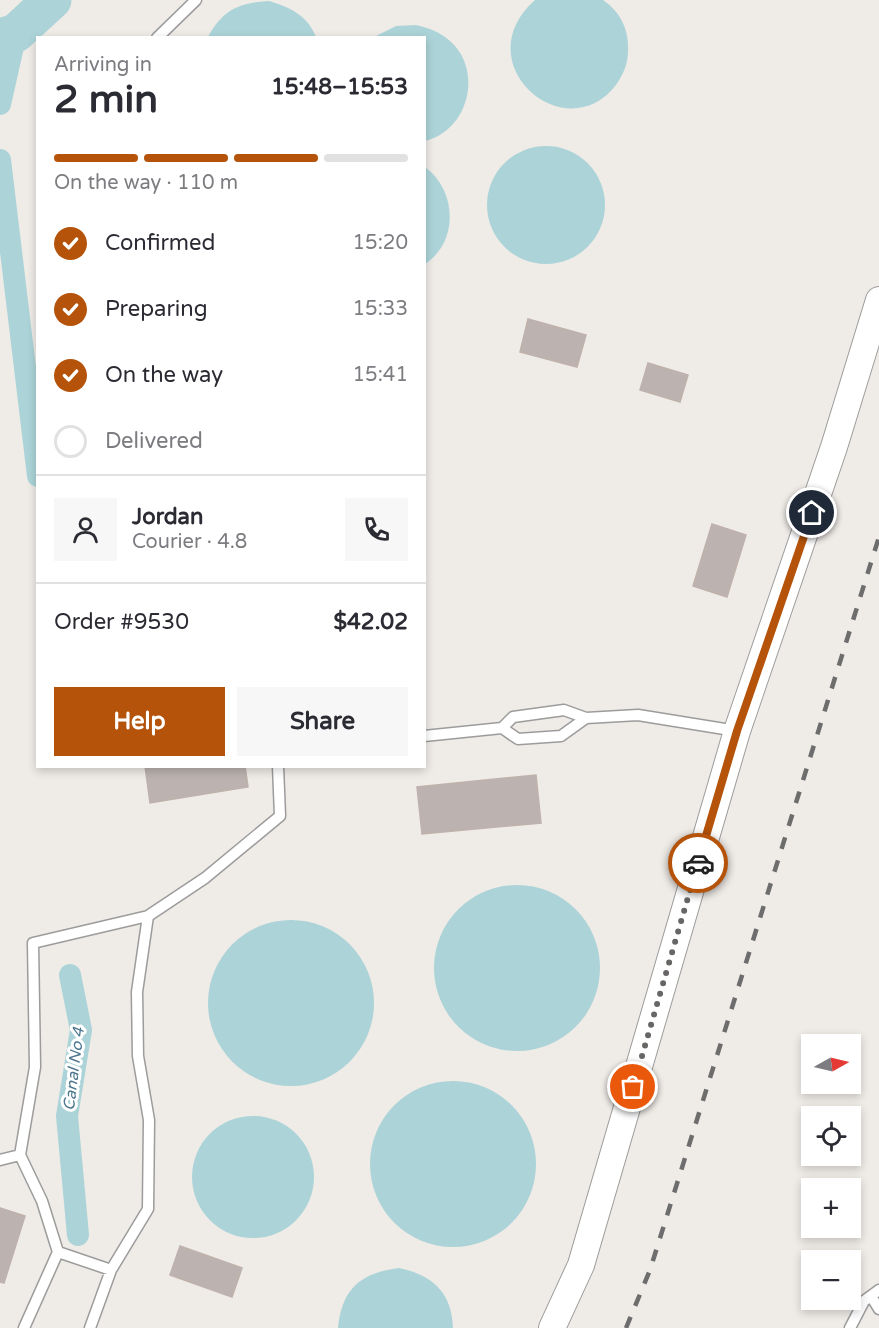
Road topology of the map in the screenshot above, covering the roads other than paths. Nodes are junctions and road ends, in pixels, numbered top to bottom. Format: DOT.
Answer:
graph roads {
  1 [pos="196,0"];
  2 [pos="159,36"];
  3 [pos="879,300"];
  4 [pos="586,718"];
  5 [pos="502,728"];
  6 [pos="737,731"];
  7 [pos="426,736"];
  8 [pos="278,768"];
  9 [pos="148,916"];
  10 [pos="20,1155"];
  11 [pos="0,1160"];
  12 [pos="57,1252"];
  13 [pos="111,1270"];
  14 [pos="875,1293"];
  15 [pos="879,1309"];
  16 [pos="24,1328"];
  17 [pos="90,1328"];
  18 [pos="552,1328"];
  19 [pos="850,1328"];
  1 -- 2 [label="lane"];
  3 -- 6 [label="street"];
  4 -- 5 [label="lane"];
  4 -- 5 [label="lane"];
  4 -- 6 [label="lane"];
  5 -- 7 [label="lane"];
  6 -- 18 [label="street"];
  8 -- 9 [label="lane"];
  9 -- 10 [label="lane"];
  9 -- 13 [label="lane"];
  10 -- 11 [label="lane"];
  10 -- 12 [label="lane"];
  12 -- 13 [label="lane"];
  12 -- 16 [label="lane"];
  13 -- 17 [label="lane"];
  14 -- 15 [label="lane"];
  14 -- 19 [label="lane"];
}
